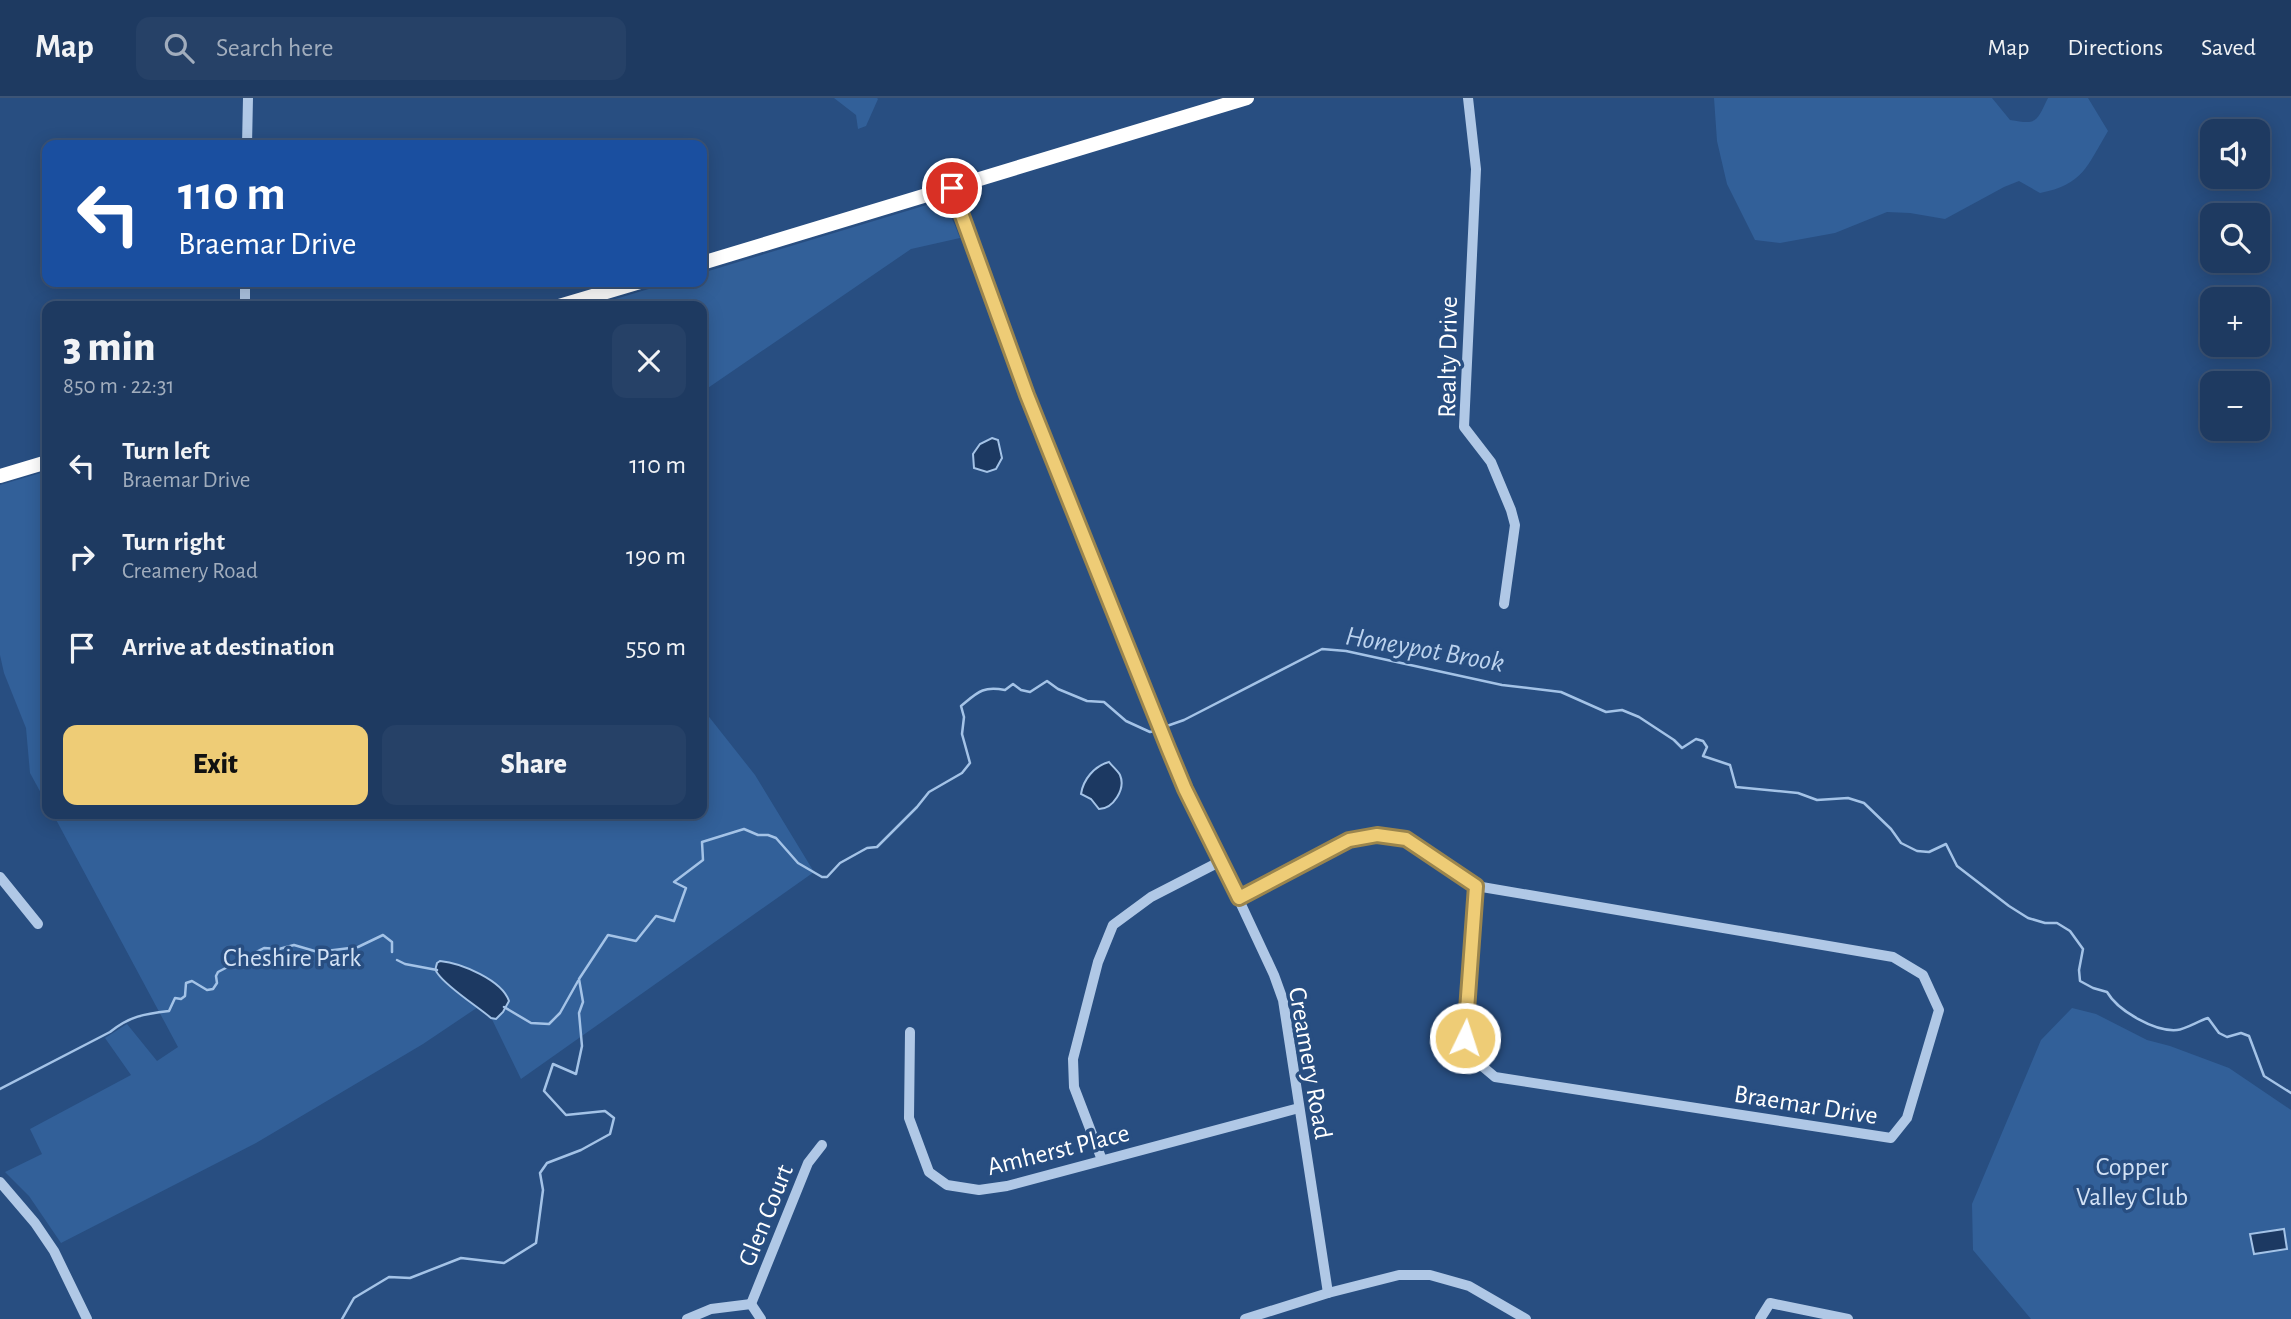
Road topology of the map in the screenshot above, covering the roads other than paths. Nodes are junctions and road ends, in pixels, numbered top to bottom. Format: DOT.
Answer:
graph roads {
  1 [pos="248,98"];
  2 [pos="1247,98"];
  3 [pos="1468,98"];
  4 [pos="247,140"];
  5 [pos="952,188"];
  6 [pos="707,262"];
  7 [pos="623,287"];
  8 [pos="576,301"];
  9 [pos="42,463"];
  10 [pos="0,476"];
  11 [pos="1504,604"];
  12 [pos="1221,861"];
  13 [pos="0,877"];
  14 [pos="1476,886"];
  15 [pos="1239,898"];
  16 [pos="38,925"];
  17 [pos="910,1032"];
  18 [pos="1299,1108"];
  19 [pos="822,1145"];
  20 [pos="1102,1160"];
  21 [pos="2,1187"];
  22 [pos="1328,1293"];
  23 [pos="751,1304"];
  24 [pos="1276,1315"];
  25 [pos="87,1319"];
  26 [pos="687,1319"];
  27 [pos="761,1319"];
  28 [pos="1245,1319"];
  29 [pos="1526,1319"];
  30 [pos="1760,1319"];
  31 [pos="1848,1319"];
  1 -- 4 [label="street"];
  2 -- 5 [label="highway"];
  3 -- 11 [label="street, Realty Drive"];
  5 -- 6 [label="highway"];
  5 -- 12 [label="street, Creamery Road"];
  7 -- 8 [label="highway"];
  9 -- 10 [label="highway"];
  12 -- 15 [label="street, Creamery Road"];
  12 -- 20 [label="street"];
  13 -- 16 [label="street"];
  14 -- 14 [label="street, Braemar Drive"];
  14 -- 15 [label="street, Braemar Drive"];
  15 -- 18 [label="street, Creamery Road"];
  17 -- 20 [label="street, Amherst Place"];
  18 -- 20 [label="street, Amherst Place"];
  18 -- 22 [label="street, Creamery Road"];
  19 -- 23 [label="street, Glen Court"];
  21 -- 25 [label="street"];
  22 -- 24 [label="street"];
  22 -- 29 [label="street"];
  23 -- 26 [label="street"];
  23 -- 27 [label="street"];
  24 -- 28 [label="street"];
  30 -- 31 [label="street"];
}
